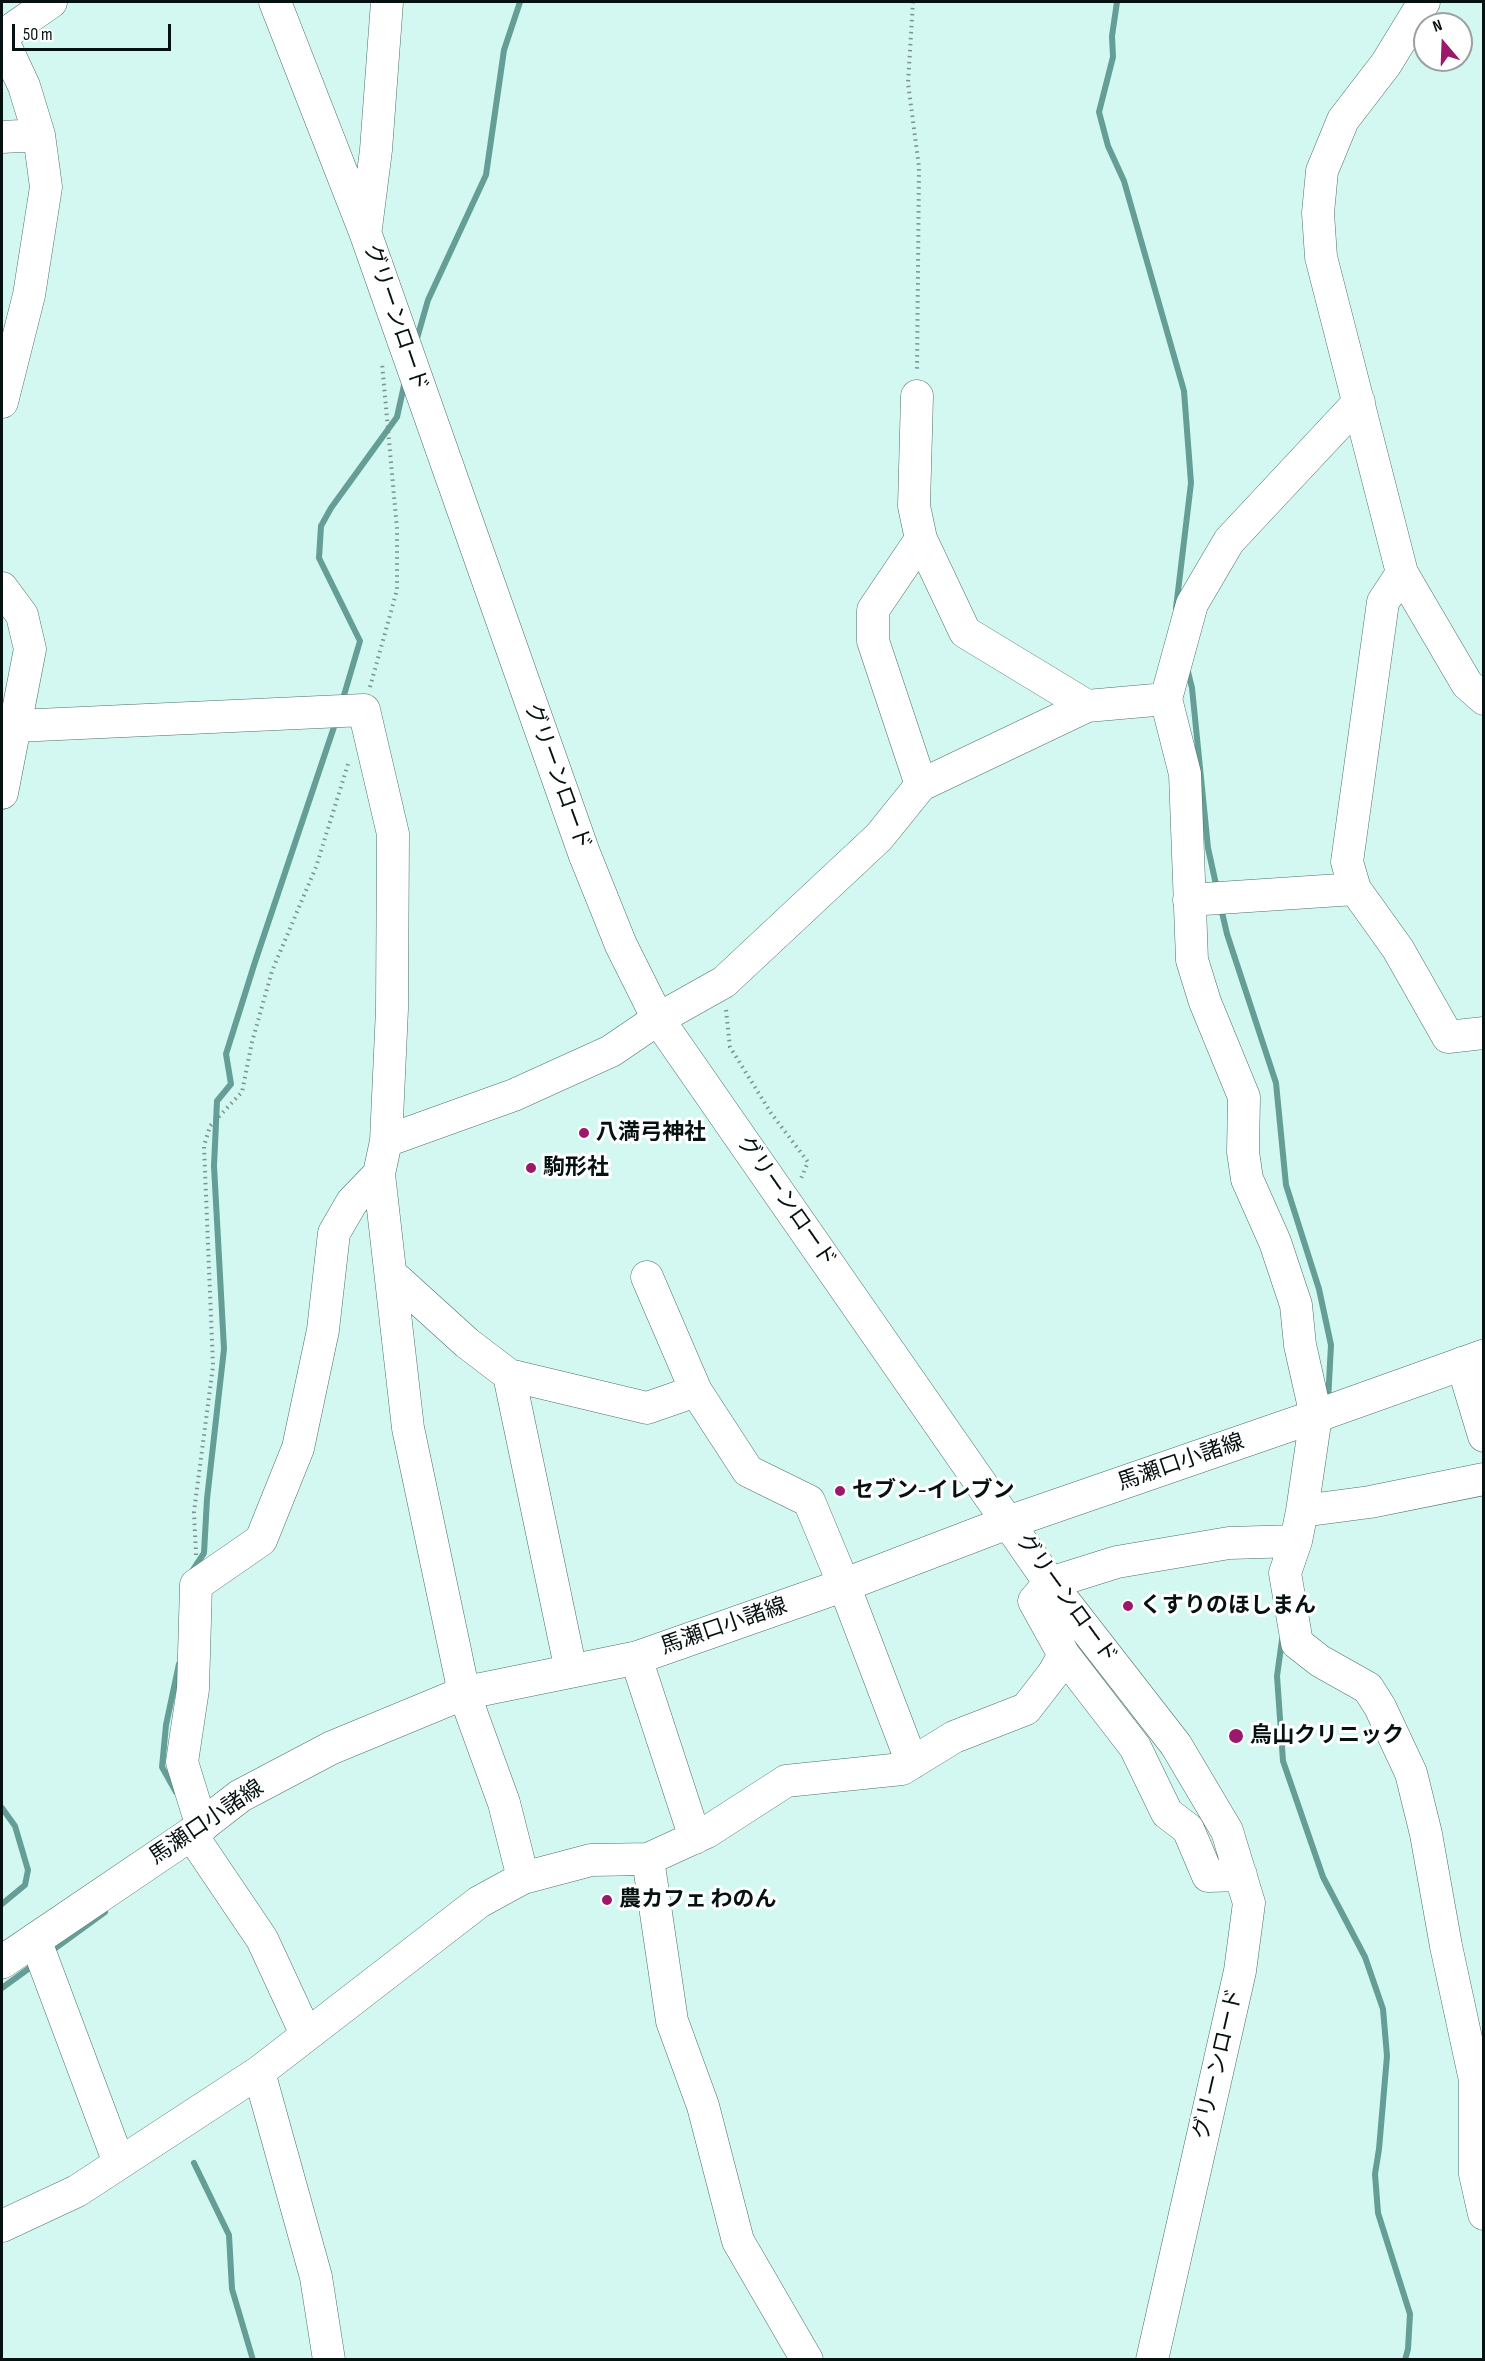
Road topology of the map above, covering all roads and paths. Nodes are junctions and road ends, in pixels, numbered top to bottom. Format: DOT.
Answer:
graph roads {
  1 [pos="51,2"];
  2 [pos="275,2"];
  3 [pos="387,2"];
  4 [pos="913,2"];
  5 [pos="1424,2"];
  6 [pos="2,38"];
  7 [pos="39,135"];
  8 [pos="2,137"];
  9 [pos="365,232"];
  10 [pos="382,355"];
  11 [pos="917,396"];
  12 [pos="2,402"];
  13 [pos="1359,402"];
  14 [pos="921,539"];
  15 [pos="1402,573"];
  16 [pos="2,588"];
  17 [pos="1166,699"];
  18 [pos="1484,699"];
  19 [pos="1087,706"];
  20 [pos="364,710"];
  21 [pos="16,726"];
  22 [pos="350,755"];
  23 [pos="921,785"];
  24 [pos="2,793"];
  25 [pos="1355,889"];
  26 [pos="1189,900"];
  27 [pos="724,982"];
  28 [pos="658,1019"];
  29 [pos="1484,1033"];
  30 [pos="387,1141"];
  31 [pos="379,1174"];
  32 [pos="782,1197"];
  33 [pos="391,1274"];
  34 [pos="648,1277"];
  35 [pos="1473,1360"];
  36 [pos="509,1376"];
  37 [pos="696,1391"];
  38 [pos="1316,1416"];
  39 [pos="1484,1436"];
  40 [pos="1484,1479"];
  41 [pos="1302,1511"];
  42 [pos="1009,1522"];
  43 [pos="1296,1541"];
  44 [pos="1050,1583"];
  45 [pos="196,1585"];
  46 [pos="844,1586"];
  47 [pos="1064,1654"];
  48 [pos="636,1659"];
  49 [pos="572,1671"];
  50 [pos="464,1693"];
  51 [pos="912,1762"];
  52 [pos="196,1830"];
  53 [pos="695,1838"];
  54 [pos="648,1859"];
  55 [pos="1240,1875"];
  56 [pos="523,1878"];
  57 [pos="35,1939"];
  58 [pos="2,1962"];
  59 [pos="306,2034"];
  60 [pos="260,2072"];
  61 [pos="118,2163"];
  62 [pos="1484,2214"];
  63 [pos="2,2226"];
  64 [pos="329,2360"];
  65 [pos="807,2360"];
  66 [pos="1152,2360"];
  1 -- 6 [label="street"];
  2 -- 9 [label="street, グリーンロード"];
  3 -- 9 [label="street"];
  4 -- 11 [label="path"];
  5 -- 13 [label="street"];
  6 -- 7 [label="street"];
  7 -- 8 [label="street"];
  7 -- 12 [label="street"];
  9 -- 28 [label="street, グリーンロード"];
  10 -- 20 [label="path"];
  11 -- 14 [label="street"];
  13 -- 15 [label="street"];
  13 -- 17 [label="street"];
  14 -- 19 [label="street"];
  14 -- 23 [label="street"];
  15 -- 18 [label="street"];
  15 -- 25 [label="street"];
  16 -- 21 [label="street"];
  17 -- 19 [label="street"];
  17 -- 26 [label="street"];
  19 -- 23 [label="street"];
  20 -- 21 [label="street"];
  20 -- 30 [label="street"];
  21 -- 24 [label="street"];
  22 -- 45 [label="path"];
  23 -- 27 [label="street"];
  25 -- 26 [label="street"];
  25 -- 29 [label="street"];
  26 -- 38 [label="street"];
  27 -- 28 [label="street"];
  27 -- 32 [label="path"];
  28 -- 30 [label="street"];
  28 -- 32 [label="street, グリーンロード"];
  30 -- 31 [label="street"];
  31 -- 33 [label="street"];
  31 -- 45 [label="street"];
  32 -- 42 [label="street, グリーンロード"];
  33 -- 36 [label="street"];
  33 -- 50 [label="street"];
  34 -- 37 [label="street"];
  35 -- 38 [label="main road, 馬瀬口小諸線"];
  35 -- 39 [label="street"];
  36 -- 37 [label="street"];
  36 -- 49 [label="street"];
  37 -- 46 [label="street"];
  38 -- 41 [label="street"];
  38 -- 42 [label="main road, 馬瀬口小諸線"];
  40 -- 41 [label="street"];
  41 -- 43 [label="street"];
  42 -- 44 [label="street, グリーンロード"];
  42 -- 46 [label="main road, 馬瀬口小諸線"];
  43 -- 44 [label="street"];
  43 -- 62 [label="street"];
  44 -- 47 [label="street"];
  44 -- 55 [label="street, グリーンロード"];
  45 -- 52 [label="street"];
  46 -- 48 [label="main road, 馬瀬口小諸線"];
  46 -- 51 [label="street"];
  47 -- 51 [label="street"];
  47 -- 55 [label="street"];
  48 -- 49 [label="main road, 馬瀬口小諸線"];
  48 -- 53 [label="street"];
  49 -- 50 [label="main road, 馬瀬口小諸線"];
  50 -- 52 [label="main road, 馬瀬口小諸線"];
  50 -- 56 [label="street"];
  51 -- 53 [label="street"];
  52 -- 57 [label="main road, 馬瀬口小諸線"];
  52 -- 59 [label="street"];
  53 -- 54 [label="street"];
  54 -- 56 [label="street"];
  54 -- 65 [label="street"];
  55 -- 66 [label="street, グリーンロード"];
  56 -- 59 [label="street"];
  57 -- 58 [label="main road, 馬瀬口小諸線"];
  57 -- 61 [label="street"];
  59 -- 60 [label="street"];
  60 -- 61 [label="street"];
  60 -- 64 [label="street"];
  61 -- 63 [label="street"];
}
